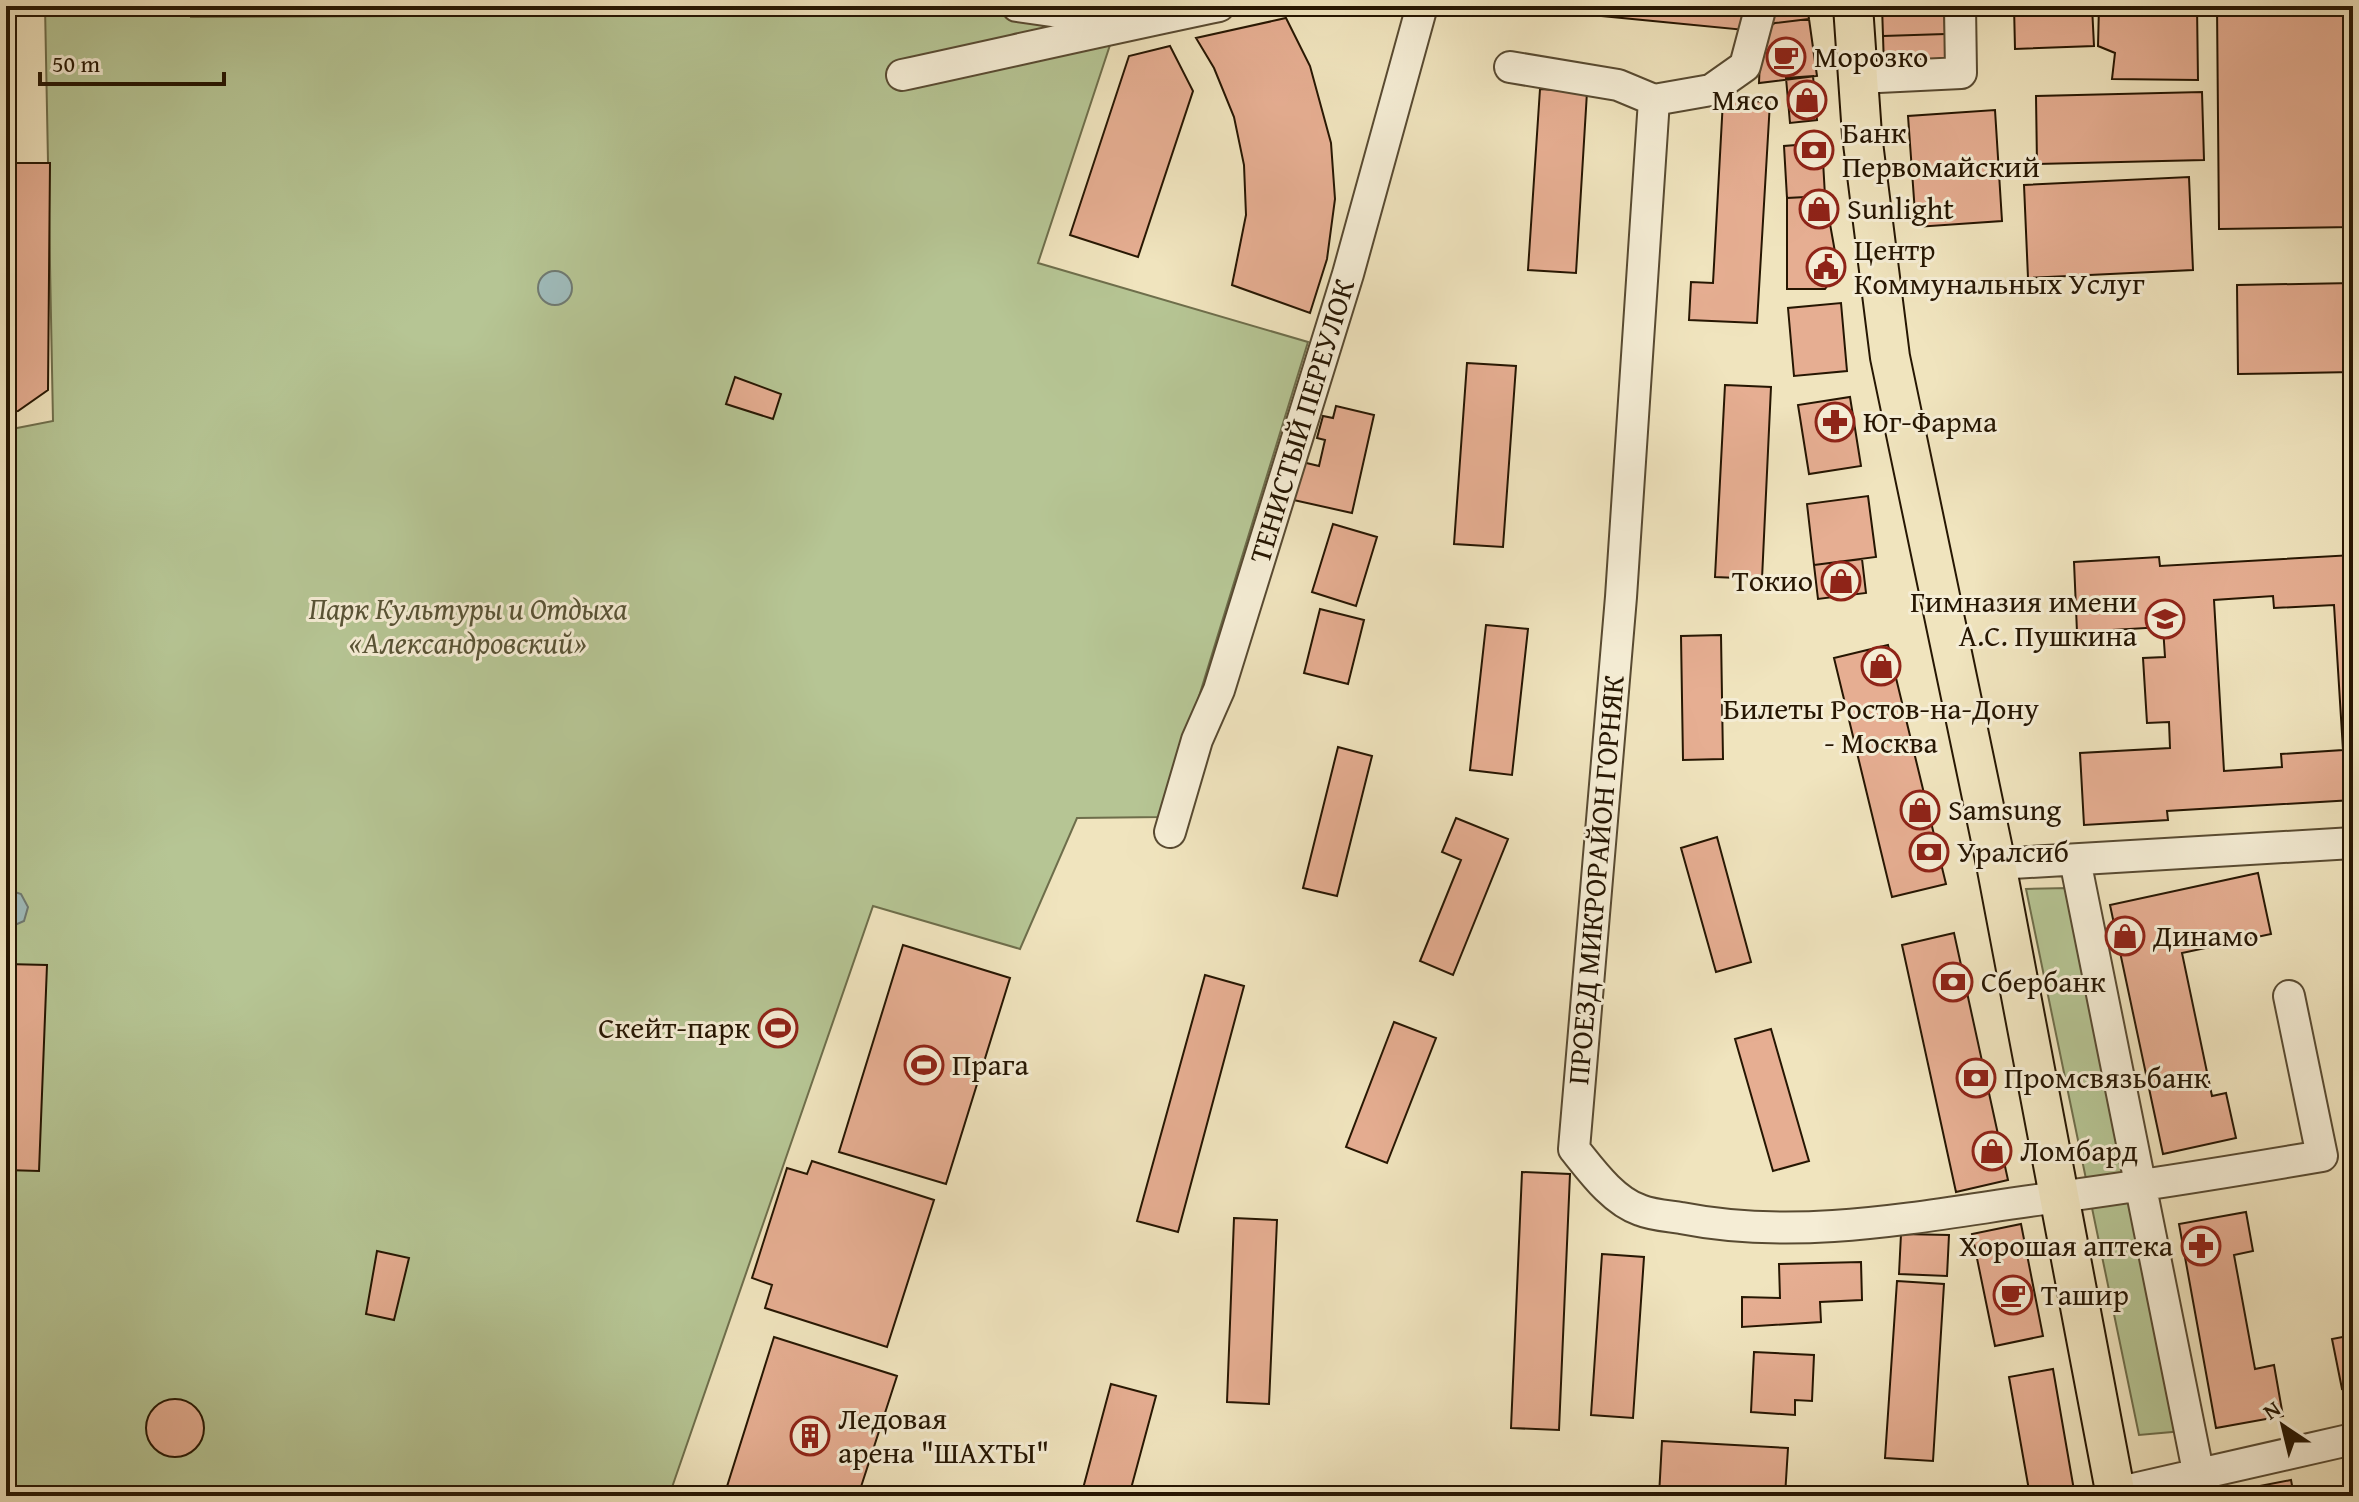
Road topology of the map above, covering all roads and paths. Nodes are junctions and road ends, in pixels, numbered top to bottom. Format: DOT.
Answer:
graph roads {
  1 [pos="1017,6"];
  2 [pos="1219,6"];
  3 [pos="1422,6"];
  4 [pos="1761,6"];
  5 [pos="1853,6"];
  6 [pos="1960,6"];
  7 [pos="1132,22"];
  8 [pos="1510,67"];
  9 [pos="902,75"];
  10 [pos="1858,78"];
  11 [pos="1654,100"];
  12 [pos="1170,832"];
  13 [pos="2353,843"];
  14 [pos="2075,860"];
  15 [pos="1996,864"];
  16 [pos="2289,996"];
  17 [pos="2141,1188"];
  18 [pos="2058,1197"];
  19 [pos="2353,1439"];
  20 [pos="2201,1485"];
  21 [pos="2116,1495"];
  1 -- 7 [label="street"];
  2 -- 7 [label="street"];
  3 -- 12 [label="street, ТЕНИСТЫЙ ПЕРЕУЛОК"];
  4 -- 11 [label="street"];
  5 -- 10 [label="main road"];
  6 -- 10 [label="street"];
  7 -- 9 [label="street"];
  8 -- 11 [label="street"];
  10 -- 15 [label="main road"];
  11 -- 18 [label="street, ПРОЕЗД МИКРОРАЙОН ГОРНЯК"];
  13 -- 14 [label="street"];
  14 -- 15 [label="street"];
  14 -- 17 [label="street"];
  15 -- 18 [label="main road"];
  16 -- 17 [label="street"];
  17 -- 18 [label="street"];
  17 -- 20 [label="street"];
  18 -- 21 [label="main road"];
  19 -- 20 [label="street"];
  20 -- 21 [label="street"];
}
